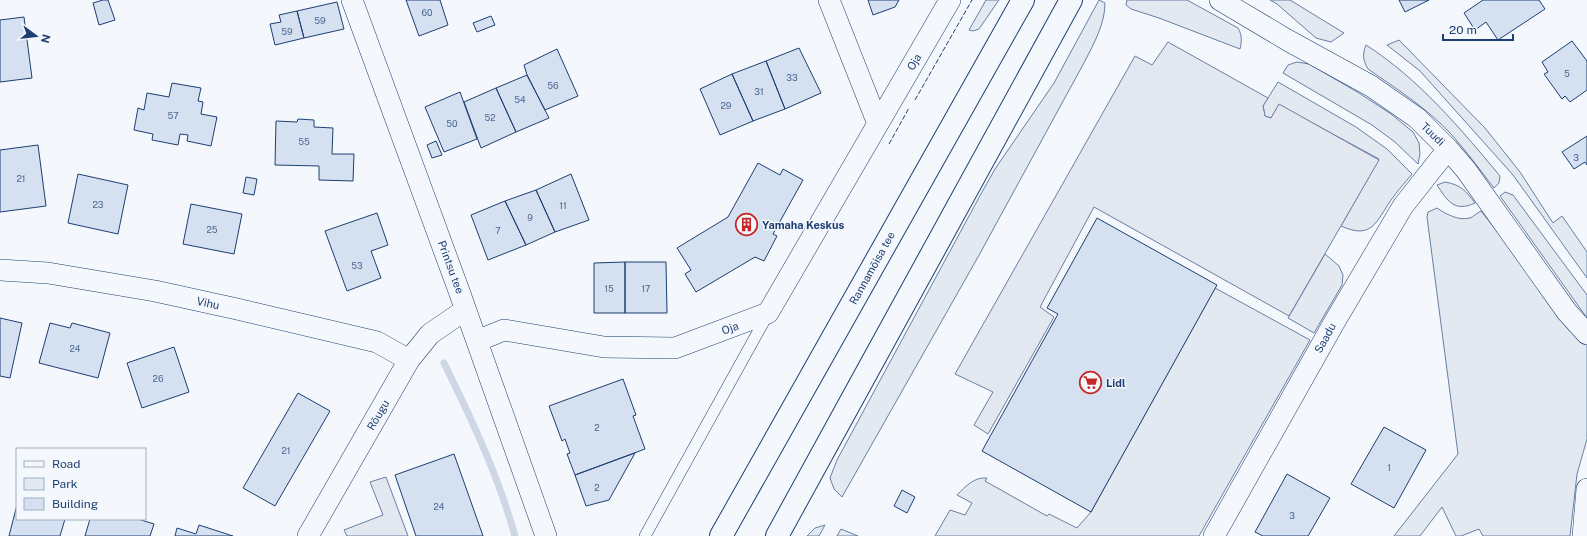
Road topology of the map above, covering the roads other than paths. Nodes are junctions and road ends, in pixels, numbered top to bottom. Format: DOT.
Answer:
graph roads {
  1 [pos="352,0"];
  2 [pos="829,0"];
  3 [pos="950,0"];
  4 [pos="1023,0"];
  5 [pos="1071,0"];
  6 [pos="1220,0"];
  7 [pos="878,124"];
  8 [pos="1448,149"];
  9 [pos="0,270"];
  10 [pos="466,310"];
  11 [pos="768,313"];
  12 [pos="1587,334"];
  13 [pos="477,341"];
  14 [pos="409,360"];
  15 [pos="1587,489"];
  16 [pos="308,536"];
  17 [pos="546,536"];
  18 [pos="645,536"];
  19 [pos="721,536"];
  20 [pos="777,536"];
  21 [pos="1214,536"];
  22 [pos="1583,536"];
  1 -- 10 [label="street, Printsu tee"];
  2 -- 7 [label="street"];
  3 -- 7 [label="street, Oja"];
  4 -- 19 [label="main road, Rannamõisa tee"];
  5 -- 20 [label="main road"];
  6 -- 8 [label="street, Tuudi"];
  7 -- 11 [label="street, Oja"];
  8 -- 12 [label="street, Tuudi"];
  8 -- 21 [label="street, Saadu"];
  9 -- 14 [label="street, Vihu"];
  10 -- 13 [label="street, Printsu tee"];
  10 -- 14 [label="street, Rõugu"];
  11 -- 13 [label="street, Oja"];
  11 -- 18 [label="lane"];
  13 -- 17 [label="street, Printsu tee"];
  14 -- 16 [label="street, Rõugu"];
  15 -- 22 [label="street"];
}
